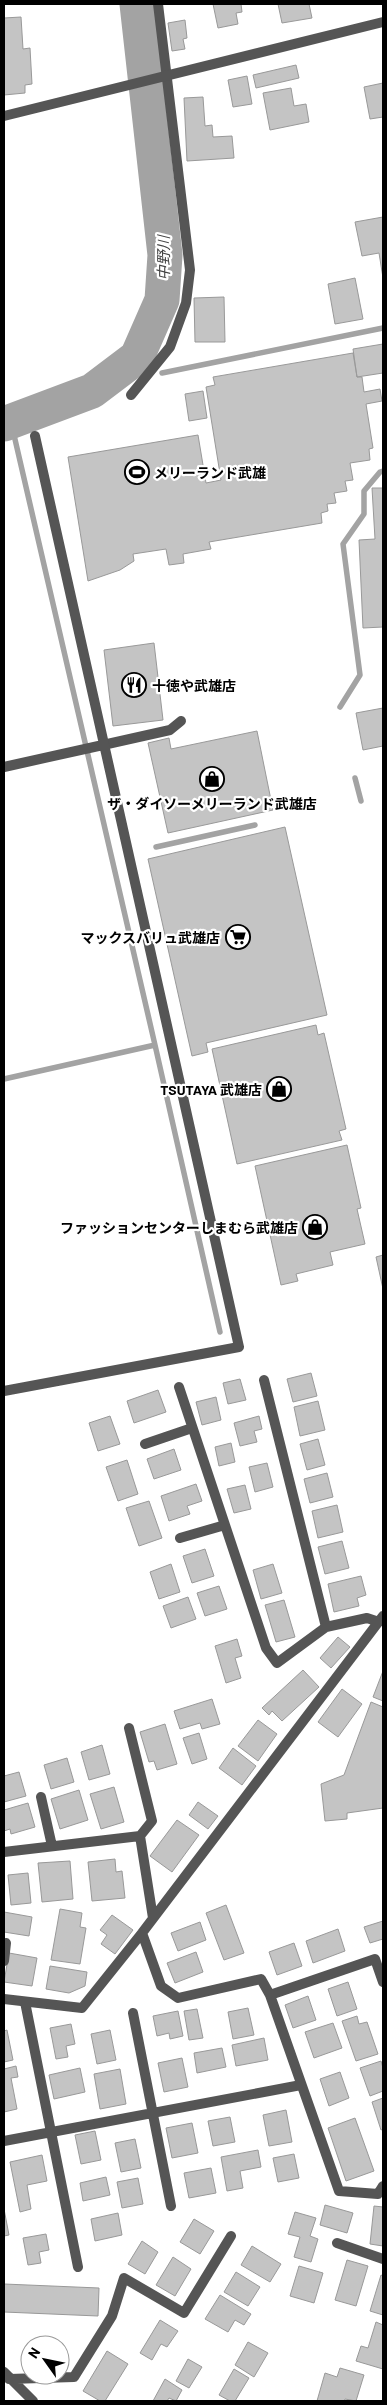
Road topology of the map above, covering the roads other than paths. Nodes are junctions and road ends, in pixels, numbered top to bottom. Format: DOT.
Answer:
graph roads {
  1 [pos="158,4"];
  2 [pos="383,22"];
  3 [pos="165,77"];
  4 [pos="4,116"];
  5 [pos="131,395"];
  6 [pos="35,436"];
  7 [pos="181,721"];
  8 [pos="103,745"];
  9 [pos="4,767"];
  10 [pos="264,1380"];
  11 [pos="179,1387"];
  12 [pos="4,1391"];
  13 [pos="192,1428"];
  14 [pos="145,1444"];
  15 [pos="225,1525"];
  16 [pos="180,1538"];
  17 [pos="381,1619"];
  18 [pos="326,1627"];
  19 [pos="129,1728"];
  20 [pos="41,1797"];
  21 [pos="140,1836"];
  22 [pos="52,1846"];
  23 [pos="4,1852"];
  24 [pos="153,1918"];
  25 [pos="142,1934"];
  26 [pos="6,1943"];
  27 [pos="4,1961"];
  28 [pos="383,1982"];
  29 [pos="270,1995"];
  30 [pos="4,2000"];
  31 [pos="25,2002"];
  32 [pos="133,2013"];
  33 [pos="301,2085"];
  34 [pos="153,2113"];
  35 [pos="51,2132"];
  36 [pos="4,2141"];
  37 [pos="383,2186"];
  38 [pos="172,2206"];
  39 [pos="230,2236"];
  40 [pos="337,2244"];
  41 [pos="383,2259"];
  42 [pos="78,2267"];
  43 [pos="7,2376"];
  44 [pos="33,2401"];
  1 -- 3 [label="street"];
  2 -- 3 [label="street"];
  3 -- 4 [label="street"];
  3 -- 5 [label="street"];
  6 -- 8 [label="street"];
  7 -- 8 [label="street"];
  8 -- 9 [label="street"];
  8 -- 12 [label="street"];
  10 -- 18 [label="street"];
  11 -- 13 [label="street"];
  13 -- 14 [label="street"];
  13 -- 15 [label="street"];
  15 -- 16 [label="street"];
  15 -- 18 [label="street"];
  17 -- 18 [label="street"];
  17 -- 24 [label="street"];
  19 -- 21 [label="street"];
  20 -- 22 [label="street"];
  21 -- 22 [label="street"];
  21 -- 24 [label="street"];
  22 -- 23 [label="street"];
  24 -- 25 [label="street"];
  25 -- 29 [label="street"];
  25 -- 31 [label="street"];
  26 -- 27 [label="street"];
  28 -- 29 [label="street"];
  29 -- 33 [label="street"];
  30 -- 31 [label="street"];
  31 -- 35 [label="street"];
  32 -- 34 [label="street"];
  33 -- 34 [label="street"];
  33 -- 37 [label="street"];
  34 -- 35 [label="street"];
  34 -- 38 [label="street"];
  35 -- 36 [label="street"];
  35 -- 42 [label="street"];
  39 -- 43 [label="street"];
  40 -- 41 [label="street"];
  43 -- 44 [label="street"];
}
